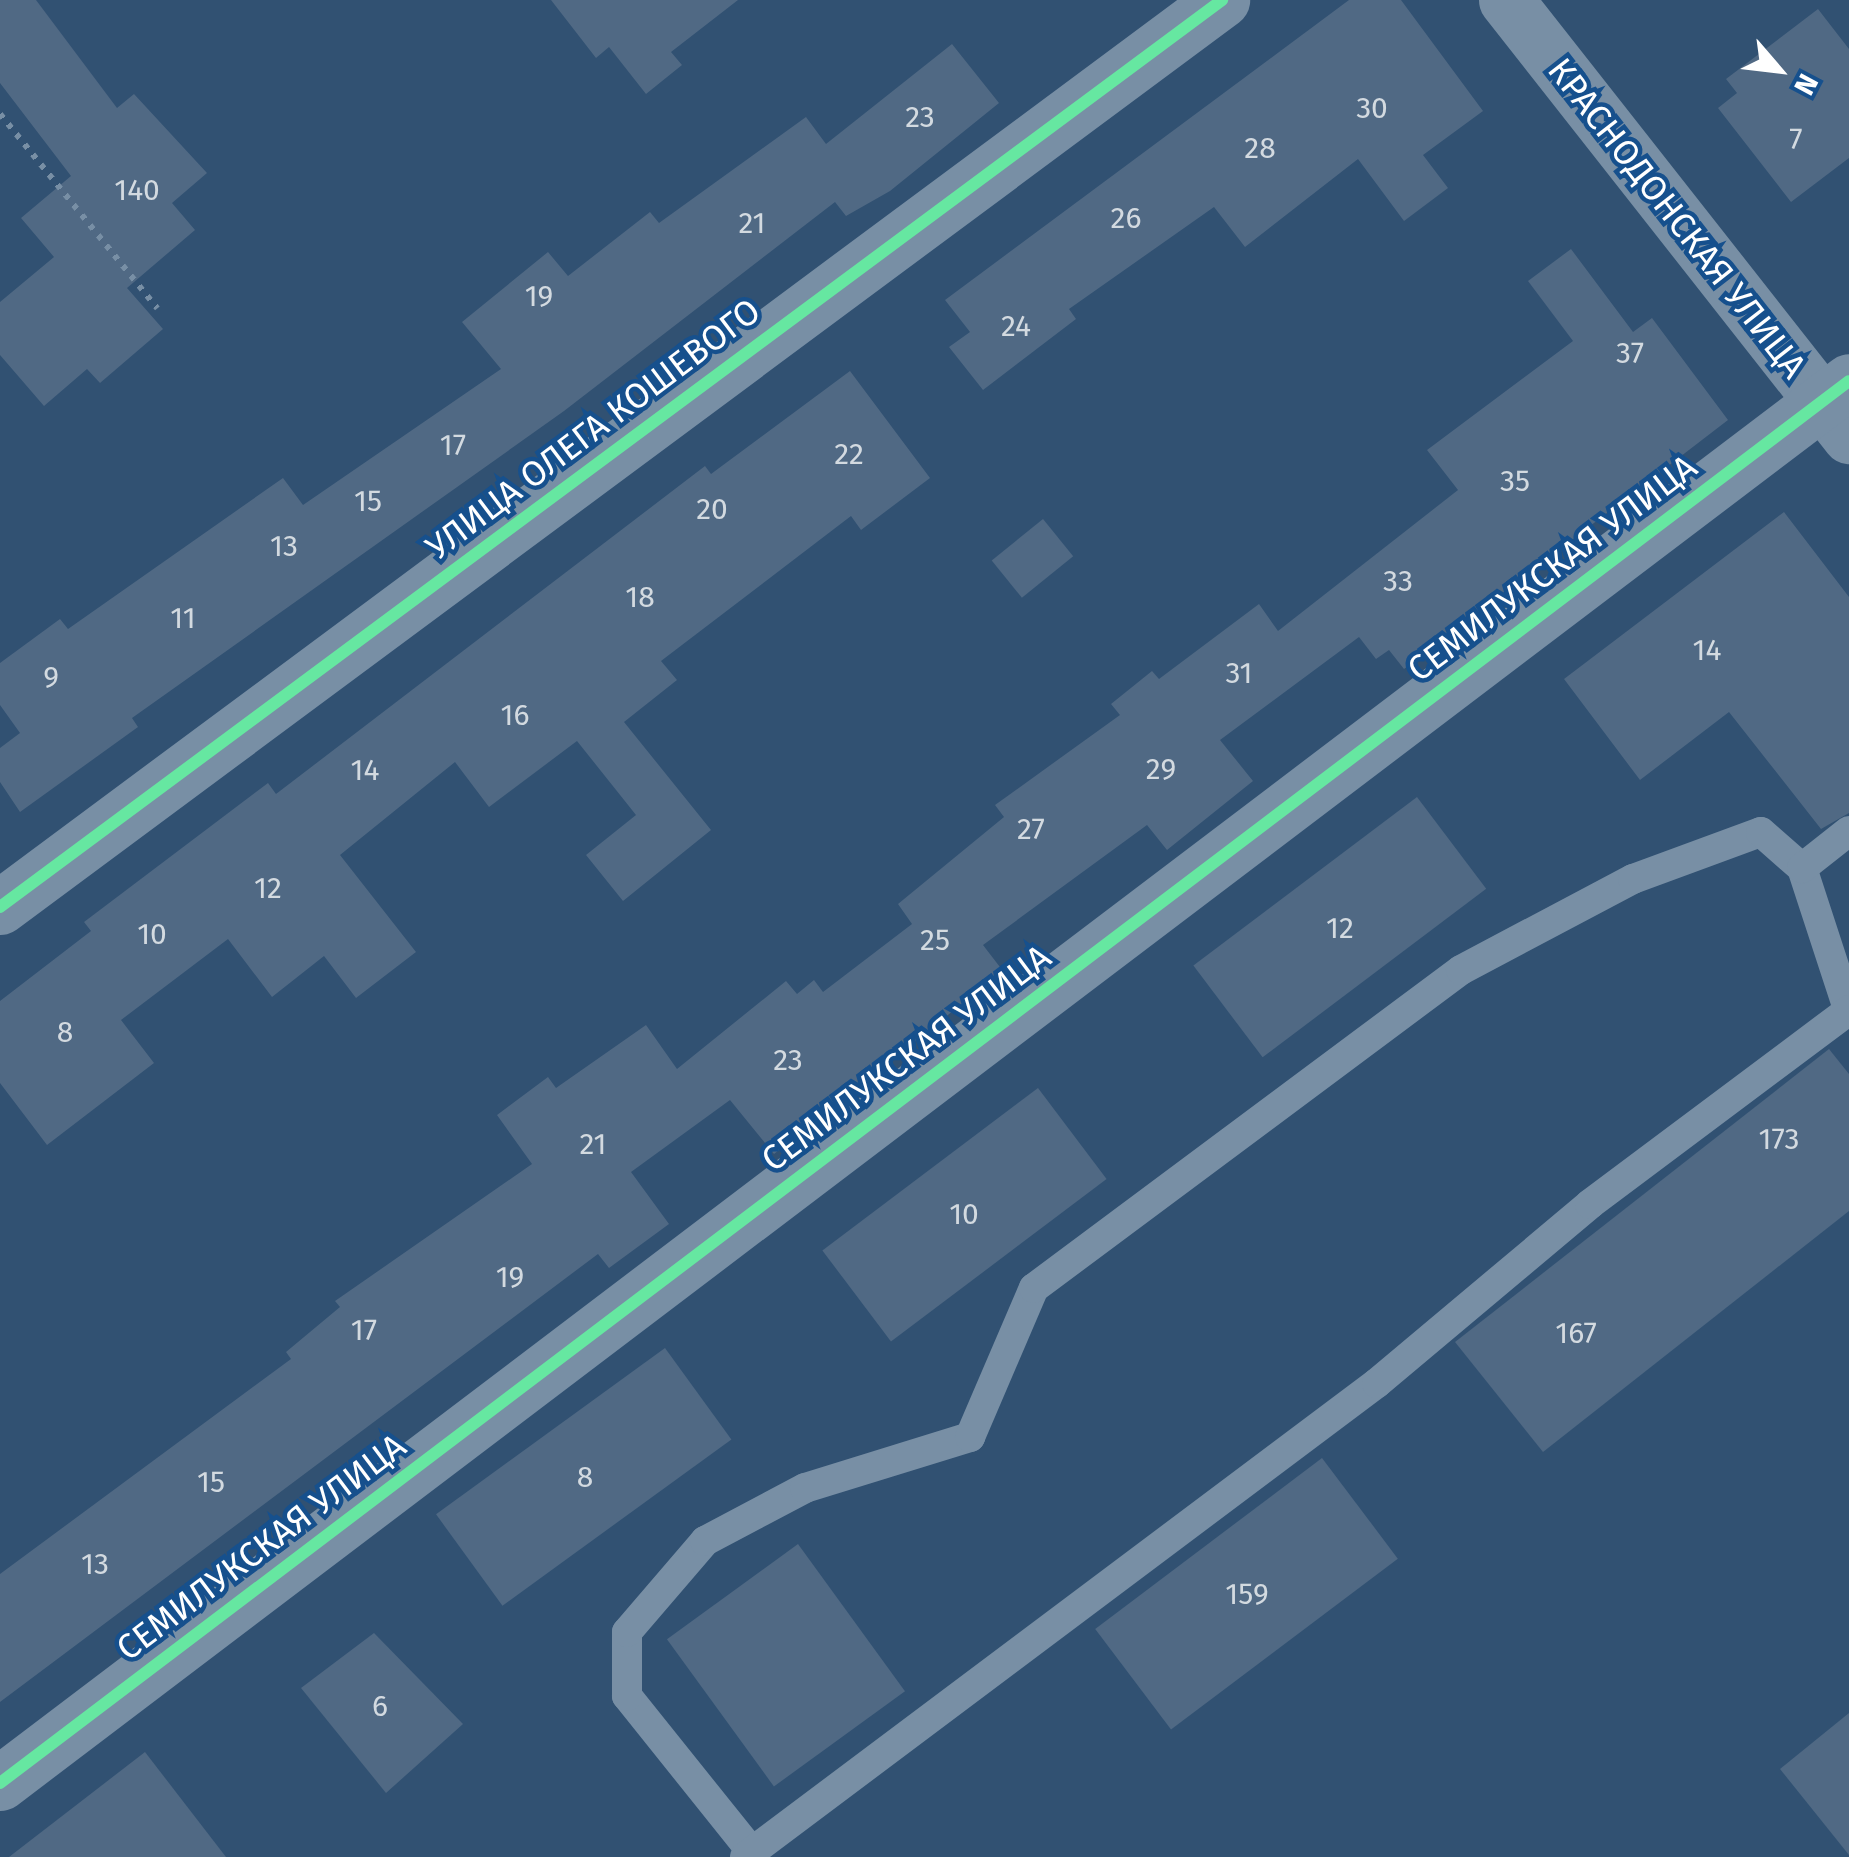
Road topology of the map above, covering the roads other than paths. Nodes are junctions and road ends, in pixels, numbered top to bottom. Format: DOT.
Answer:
graph roads {
  1 [pos="1222,0"];
  2 [pos="1506,0"];
  3 [pos="1840,406"];
  4 [pos="1849,832"];
  5 [pos="1802,868"];
  6 [pos="0,907"];
  7 [pos="1849,1011"];
  8 [pos="0,1783"];
  9 [pos="748,1854"];
  1 -- 6 [label="street, УЛИЦА ОЛЕГА КОШЕВОГО"];
  2 -- 3 [label="street, КРАСНОДОНСКАЯ УЛИЦА"];
  3 -- 8 [label="street, СЕМИЛУКСКАЯ УЛИЦА"];
  4 -- 5 [label="lane"];
  5 -- 7 [label="lane"];
  5 -- 9 [label="lane"];
  7 -- 9 [label="lane"];
}
